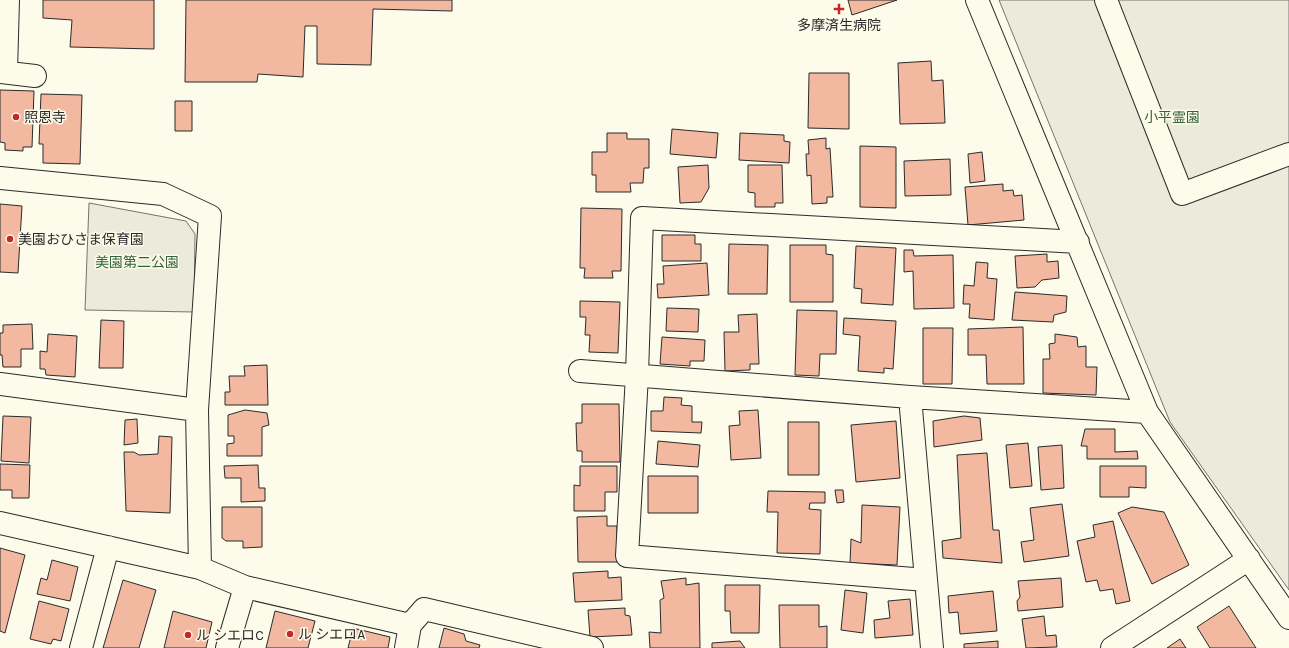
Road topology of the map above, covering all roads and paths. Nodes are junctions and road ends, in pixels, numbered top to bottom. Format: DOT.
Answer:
graph roads {
  1 [pos="8,0"];
  2 [pos="977,0"];
  3 [pos="1106,0"];
  4 [pos="3,72"];
  5 [pos="34,76"];
  6 [pos="1289,154"];
  7 [pos="0,178"];
  8 [pos="1078,242"];
  9 [pos="580,371"];
  10 [pos="637,375"];
  11 [pos="0,384"];
  12 [pos="910,397"];
  13 [pos="197,410"];
  14 [pos="1147,412"];
  15 [pos="0,523"];
  16 [pos="108,548"];
  17 [pos="1249,559"];
  18 [pos="200,568"];
  19 [pos="926,580"];
  20 [pos="244,587"];
  21 [pos="1289,618"];
  22 [pos="410,625"];
  23 [pos="81,648"];
  24 [pos="228,648"];
  25 [pos="406,648"];
  26 [pos="592,648"];
  27 [pos="932,648"];
  28 [pos="1112,648"];
  1 -- 4 [label="street"];
  2 -- 8 [label="street"];
  3 -- 6 [label="street"];
  4 -- 5 [label="street"];
  7 -- 13 [label="street"];
  8 -- 10 [label="street"];
  8 -- 14 [label="street"];
  9 -- 10 [label="street"];
  10 -- 12 [label="street"];
  10 -- 19 [label="street"];
  11 -- 13 [label="street"];
  12 -- 14 [label="street"];
  12 -- 19 [label="street"];
  13 -- 18 [label="street"];
  14 -- 17 [label="street"];
  15 -- 16 [label="street"];
  16 -- 18 [label="street"];
  16 -- 23 [label="street"];
  17 -- 21 [label="street"];
  17 -- 28 [label="street"];
  18 -- 20 [label="street"];
  19 -- 27 [label="street"];
  20 -- 22 [label="street"];
  20 -- 24 [label="street"];
  22 -- 25 [label="street"];
  22 -- 26 [label="street"];
}
